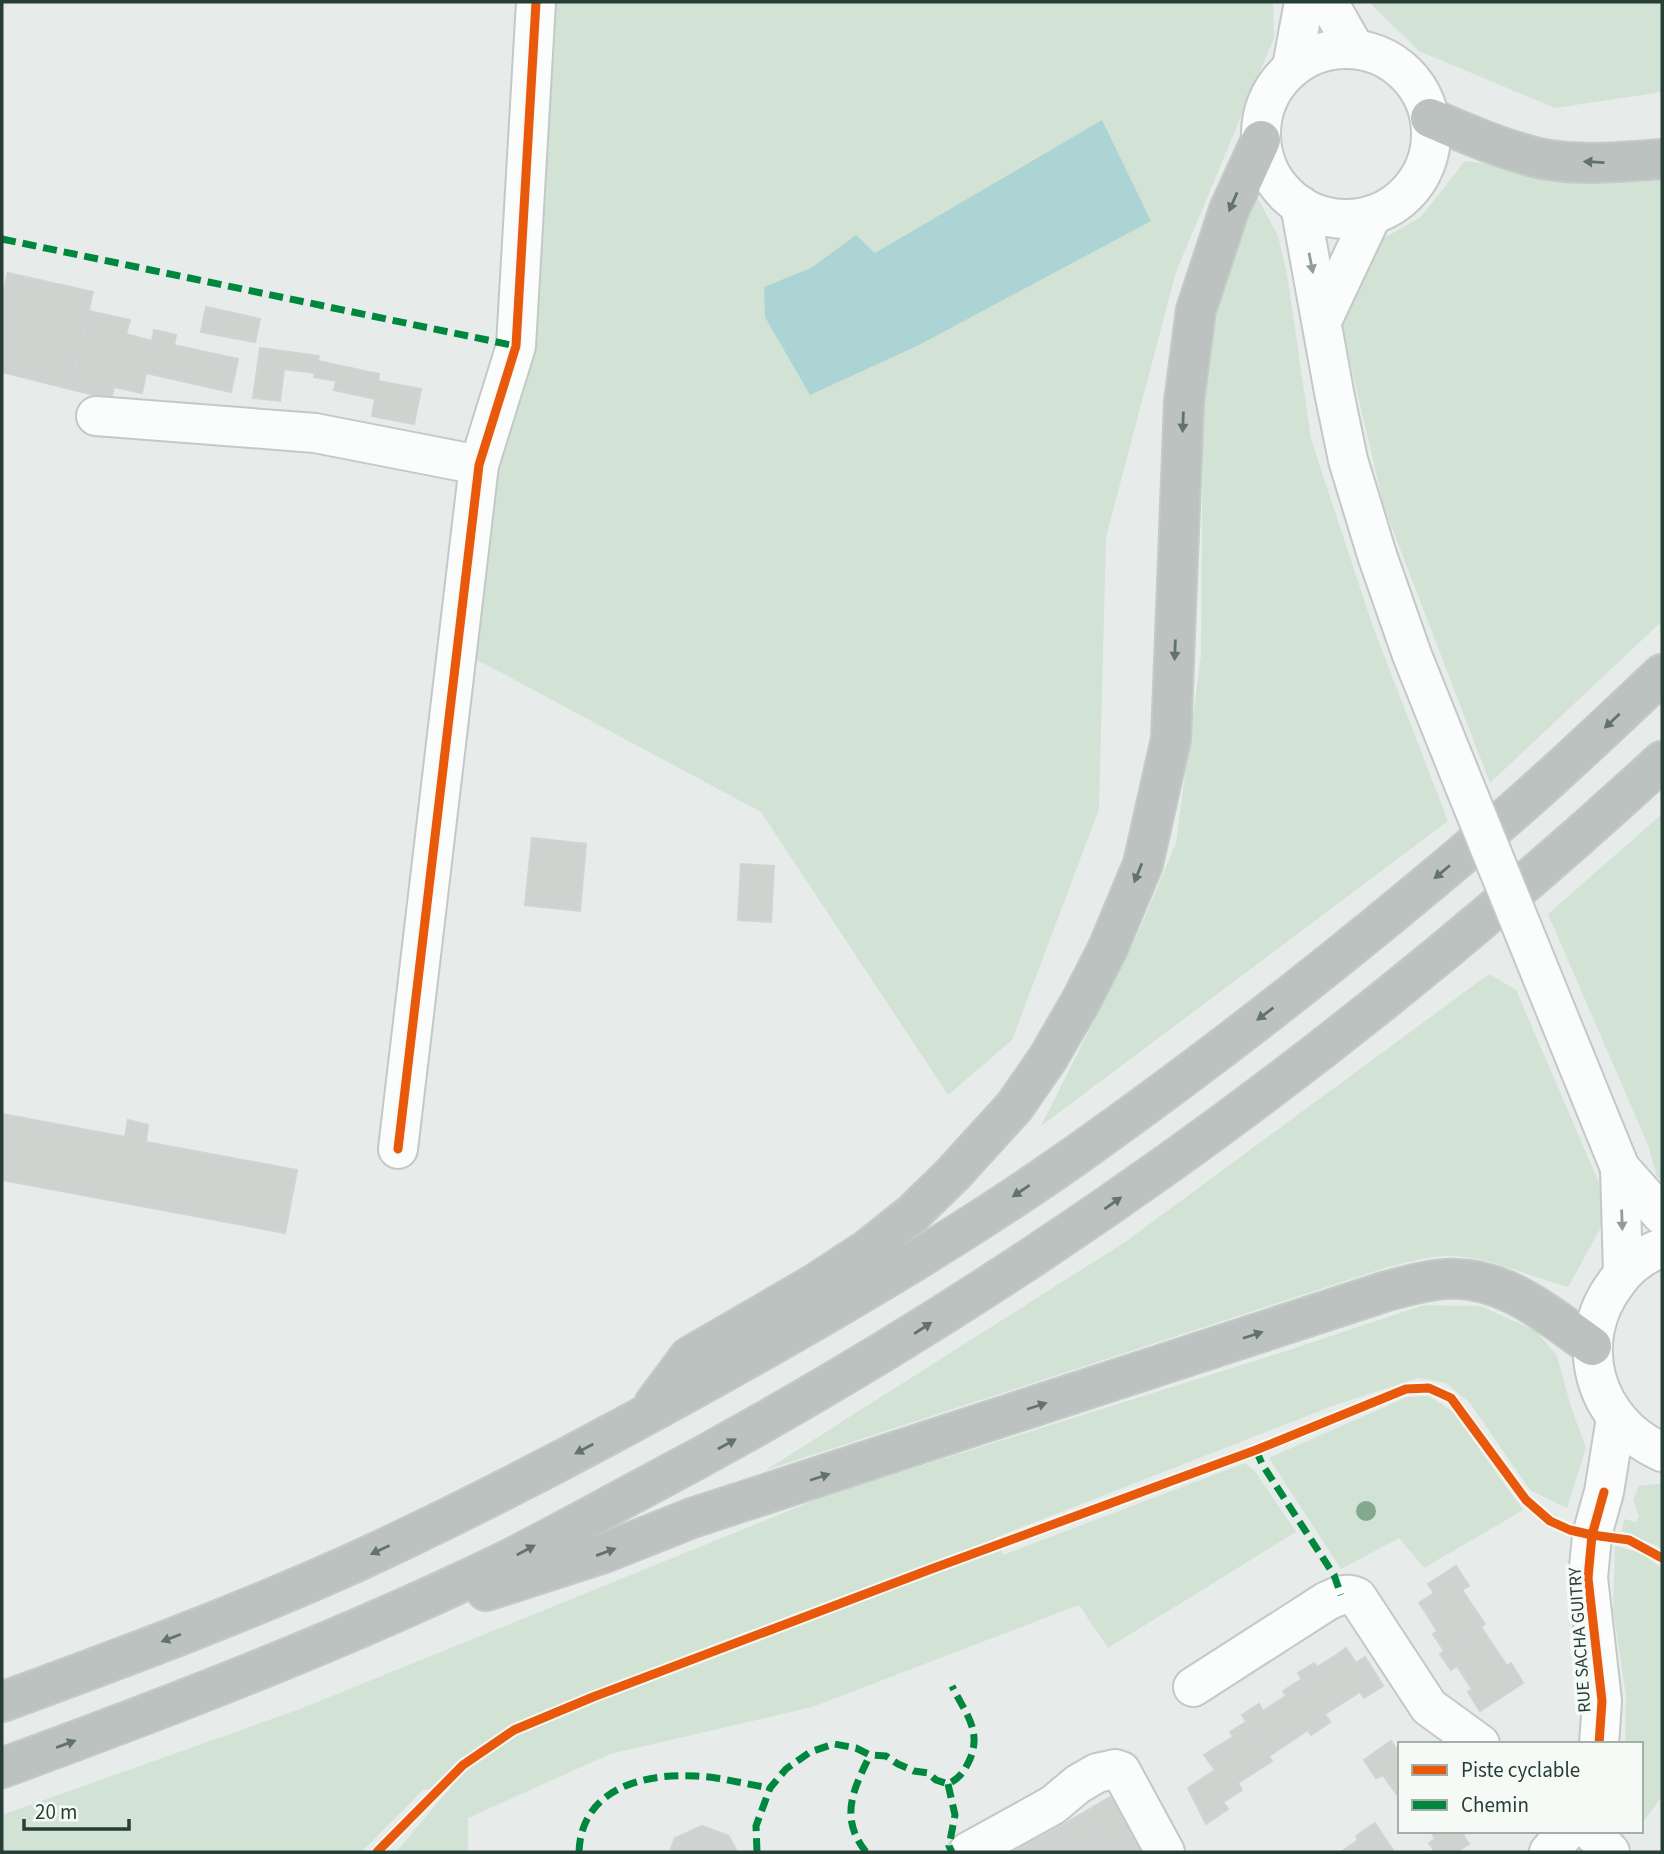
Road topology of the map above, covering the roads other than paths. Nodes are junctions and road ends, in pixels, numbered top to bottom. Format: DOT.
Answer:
graph roads {
  1 [pos="536,2"];
  2 [pos="1304,2"];
  3 [pos="1328,2"];
  4 [pos="1355,49"];
  5 [pos="1292,67"];
  6 [pos="1430,118"];
  7 [pos="1261,140"];
  8 [pos="1662,159"];
  9 [pos="1300,205"];
  10 [pos="1372,215"];
  11 [pos="1322,321"];
  12 [pos="96,416"];
  13 [pos="479,465"];
  14 [pos="1662,674"];
  15 [pos="1662,761"];
  16 [pos="398,1149"];
  17 [pos="1620,1168"];
  18 [pos="1662,1215"];
  19 [pos="1662,1248"];
  20 [pos="1623,1272"];
  21 [pos="1592,1346"];
  22 [pos="644,1417"];
  23 [pos="1616,1418"];
  24 [pos="1661,1451"];
  25 [pos="1604,1492"];
  26 [pos="308,1649"];
  27 [pos="1193,1687"];
  28 [pos="2,1702"];
  29 [pos="1477,1742"];
  30 [pos="1600,1742"];
  31 [pos="2,1768"];
  32 [pos="1565,1833"];
  33 [pos="1593,1833"];
  34 [pos="968,1852"];
  35 [pos="1165,1852"];
  36 [pos="1549,1852"];
  37 [pos="1610,1852"];
  1 -- 13 [label="street"];
  2 -- 5 [label="street"];
  3 -- 4 [label="street"];
  4 -- 5 [label="street"];
  4 -- 6 [label="street"];
  5 -- 7 [label="street"];
  8 -- 6 [label="highway, one-way"];
  6 -- 10 [label="street"];
  7 -- 9 [label="street"];
  7 -- 22 [label="highway, one-way"];
  9 -- 10 [label="street"];
  9 -- 11 [label="street, one-way"];
  10 -- 11 [label="street"];
  11 -- 17 [label="street, bridge"];
  12 -- 13 [label="street"];
  13 -- 16 [label="street"];
  14 -- 22 [label="highway, one-way"];
  26 -- 15 [label="highway, one-way"];
  17 -- 18 [label="street"];
  17 -- 20 [label="street, one-way"];
  19 -- 20 [label="street"];
  20 -- 21 [label="street"];
  21 -- 23 [label="street"];
  26 -- 21 [label="highway, one-way"];
  22 -- 28 [label="highway, one-way"];
  23 -- 24 [label="street"];
  23 -- 25 [label="street, RUE SACHA GUITRY"];
  24 -- 25 [label="street"];
  25 -- 30 [label="street, RUE SACHA GUITRY"];
  31 -- 26 [label="highway, one-way"];
  27 -- 29 [label="street"];
  32 -- 36 [label="street"];
  33 -- 37 [label="street"];
  34 -- 35 [label="street"];
}
